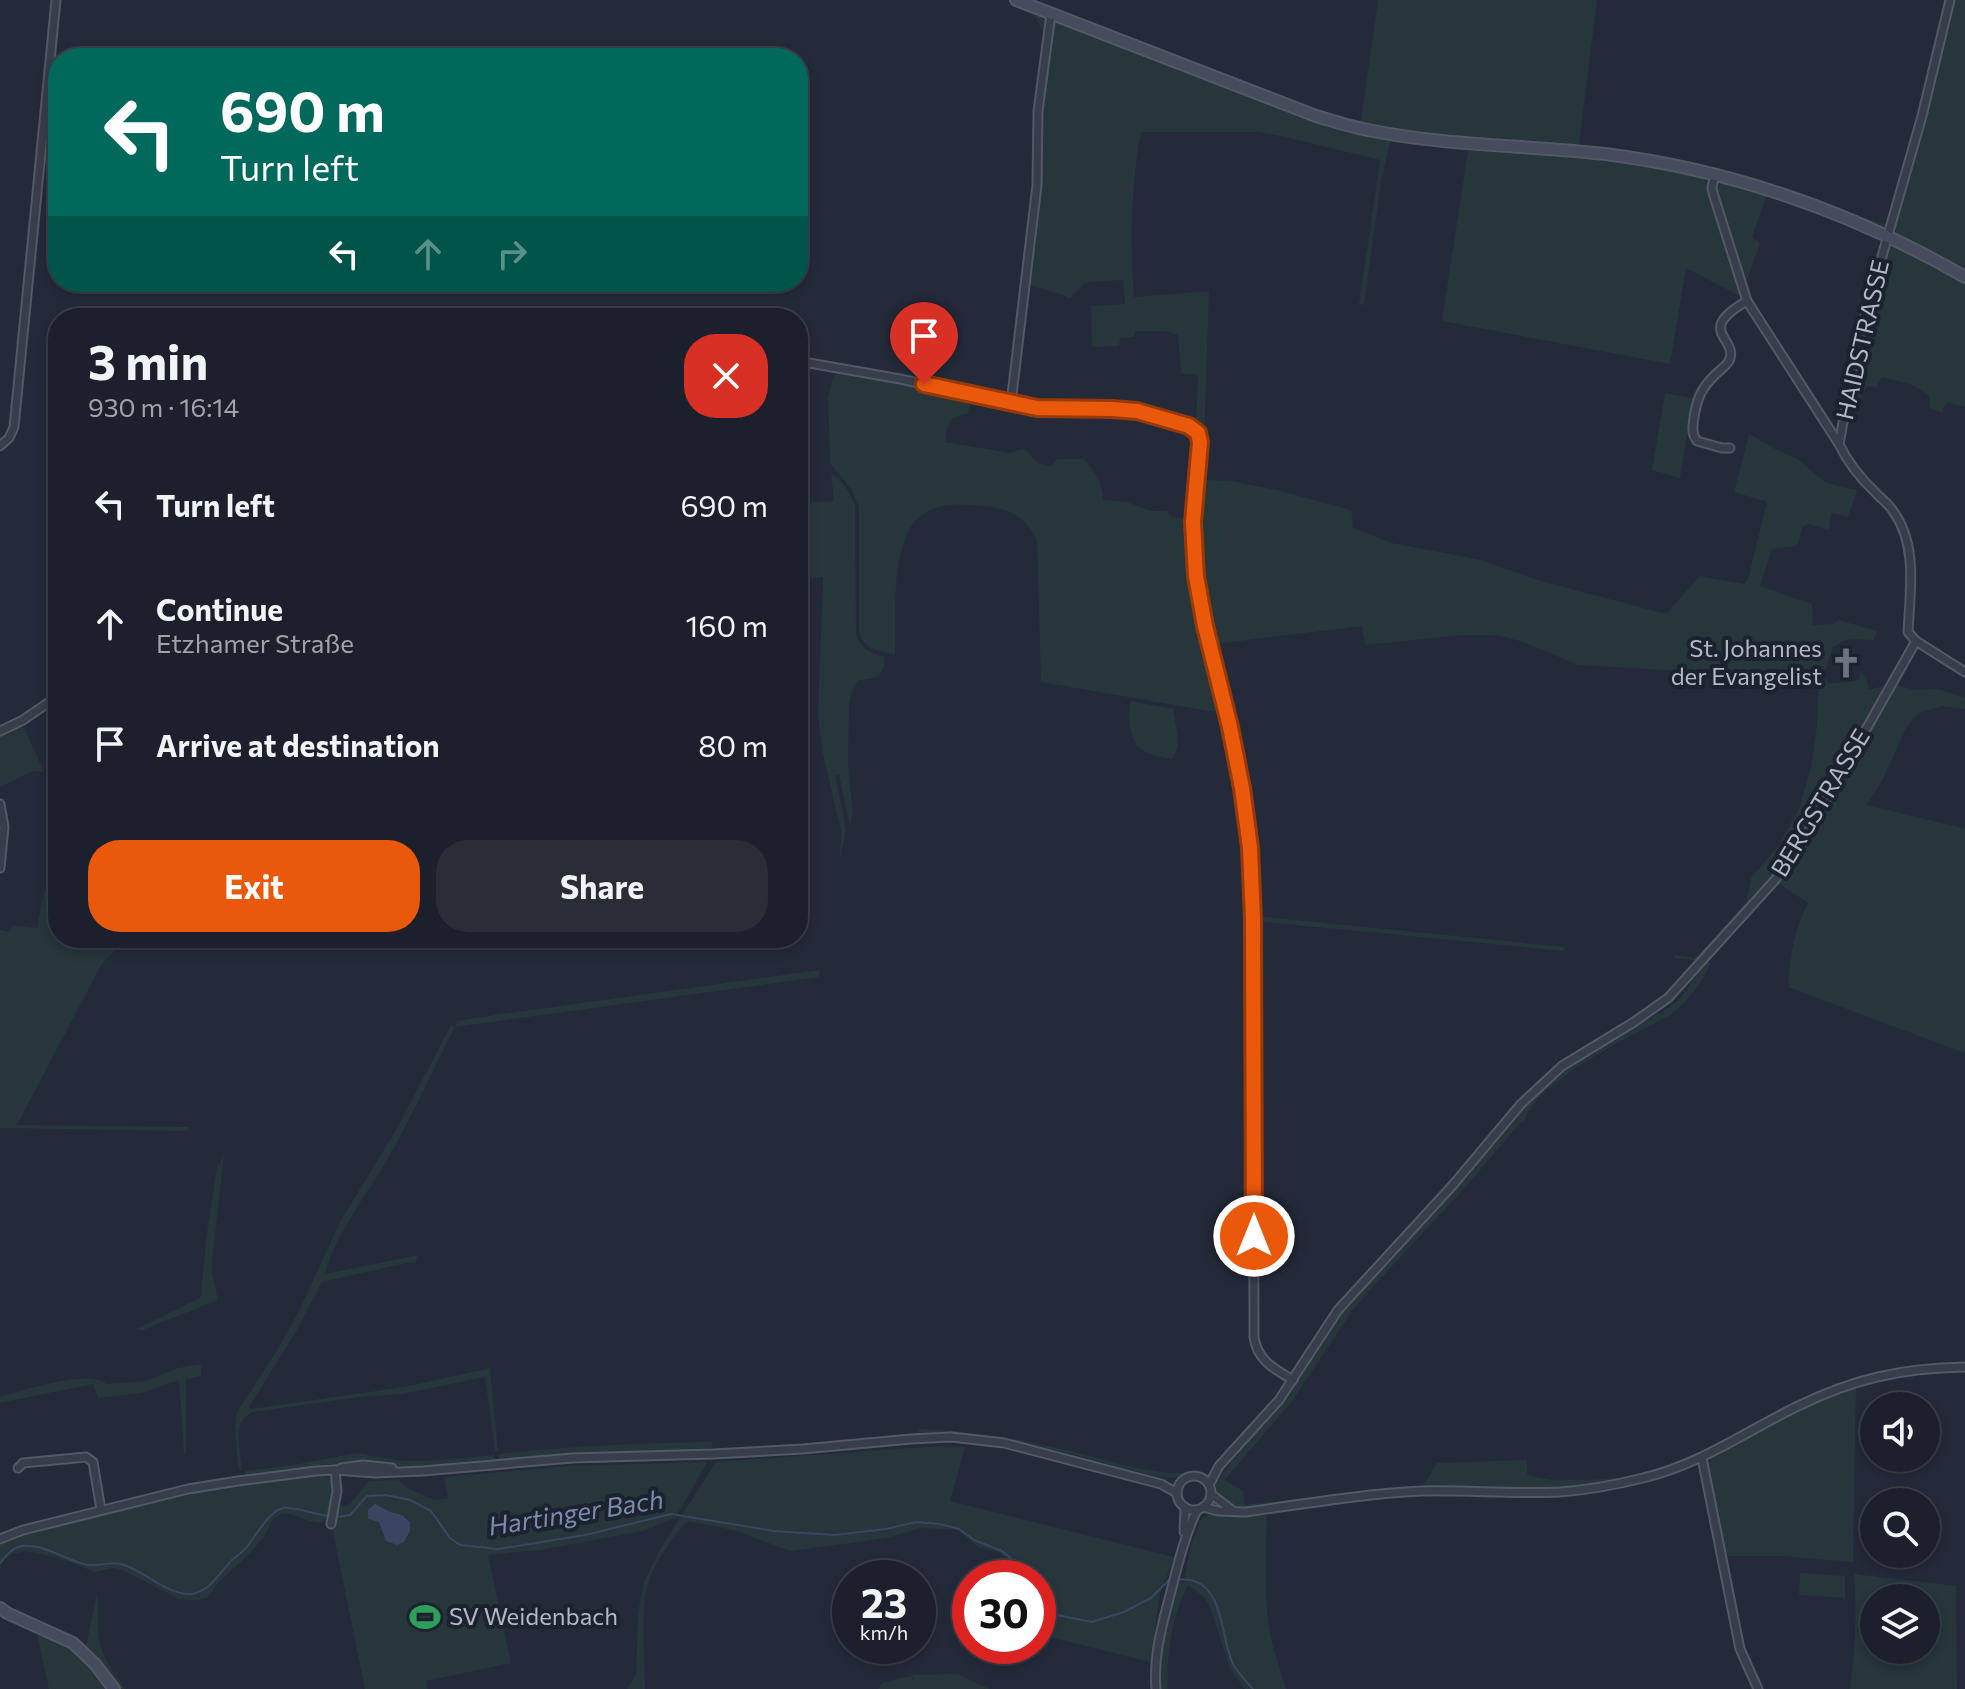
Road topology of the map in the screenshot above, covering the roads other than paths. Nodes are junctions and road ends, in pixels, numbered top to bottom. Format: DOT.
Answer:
graph roads {
  1 [pos="56,0"];
  2 [pos="1016,0"];
  3 [pos="1950,0"];
  4 [pos="1051,14"];
  5 [pos="51,48"];
  6 [pos="48,82"];
  7 [pos="1715,175"];
  8 [pos="1888,236"];
  9 [pos="1965,277"];
  10 [pos="1747,301"];
  11 [pos="808,363"];
  12 [pos="1011,403"];
  13 [pos="1839,444"];
  14 [pos="0,446"];
  15 [pos="1730,448"];
  16 [pos="1916,641"];
  17 [pos="1965,672"];
  18 [pos="48,703"];
  19 [pos="0,731"];
  20 [pos="0,804"];
  21 [pos="0,868"];
  22 [pos="1965,1367"];
  23 [pos="1293,1380"];
  24 [pos="1702,1458"];
  25 [pos="1219,1466"];
  26 [pos="18,1468"];
  27 [pos="335,1470"];
  28 [pos="1199,1477"];
  29 [pos="1181,1482"];
  30 [pos="1161,1484"];
  31 [pos="1210,1489"];
  32 [pos="1177,1493"];
  33 [pos="1185,1507"];
  34 [pos="1200,1508"];
  35 [pos="101,1510"];
  36 [pos="1232,1510"];
  37 [pos="331,1524"];
  38 [pos="1184,1538"];
  39 [pos="0,1539"];
  40 [pos="0,1608"];
  41 [pos="114,1689"];
  42 [pos="1156,1689"];
  43 [pos="1758,1689"];
  1 -- 5 [label="street"];
  2 -- 4 [label="street"];
  3 -- 8 [label="street, HAIDSTRASSE"];
  4 -- 7 [label="street"];
  4 -- 12 [label="street"];
  6 -- 14 [label="street"];
  7 -- 8 [label="street"];
  7 -- 10 [label="street"];
  8 -- 9 [label="street"];
  8 -- 13 [label="street, HAIDSTRASSE"];
  10 -- 13 [label="street"];
  10 -- 15 [label="street"];
  11 -- 12 [label="street"];
  12 -- 23 [label="street"];
  13 -- 16 [label="street"];
  16 -- 17 [label="street"];
  16 -- 23 [label="street, BERGSTRASSE"];
  18 -- 19 [label="street"];
  20 -- 21 [label="street"];
  22 -- 24 [label="street"];
  23 -- 25 [label="street, BERGSTRASSE"];
  24 -- 36 [label="street"];
  24 -- 43 [label="street"];
  25 -- 28 [label="street"];
  25 -- 31 [label="street"];
  26 -- 35 [label="street"];
  27 -- 30 [label="street"];
  27 -- 35 [label="street"];
  27 -- 37 [label="street"];
  28 -- 29 [label="street"];
  28 -- 31 [label="street"];
  29 -- 30 [label="street"];
  29 -- 32 [label="street"];
  30 -- 32 [label="street"];
  31 -- 34 [label="street"];
  31 -- 36 [label="street"];
  32 -- 33 [label="street"];
  33 -- 34 [label="street"];
  33 -- 38 [label="street"];
  34 -- 36 [label="street"];
  34 -- 38 [label="street"];
  35 -- 39 [label="street"];
  38 -- 42 [label="street"];
  40 -- 41 [label="street"];
}
